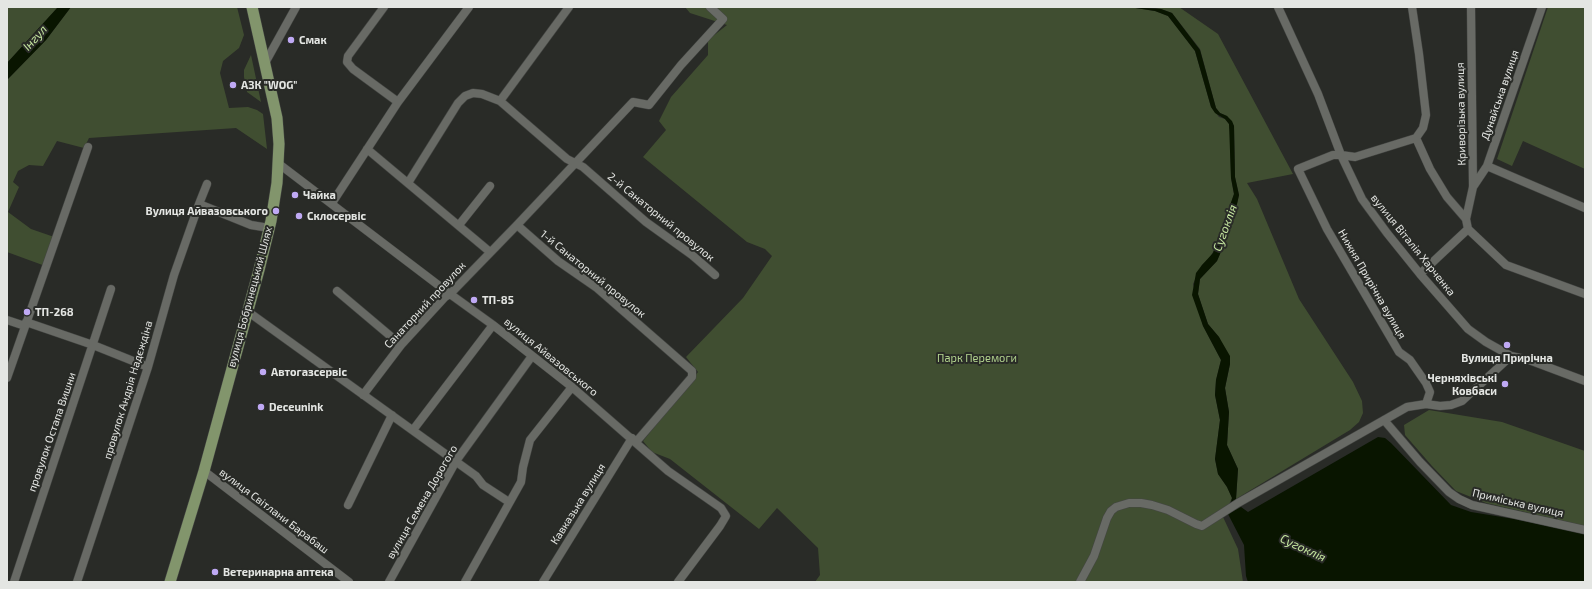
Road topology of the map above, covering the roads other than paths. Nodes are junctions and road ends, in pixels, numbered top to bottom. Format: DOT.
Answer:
graph roads {
  1 [pos="252,7"];
  2 [pos="296,7"];
  3 [pos="384,7"];
  4 [pos="468,7"];
  5 [pos="569,7"];
  6 [pos="710,7"];
  7 [pos="1278,7"];
  8 [pos="1412,7"];
  9 [pos="1471,7"];
  10 [pos="1542,7"];
  11 [pos="265,63"];
  12 [pos="500,101"];
  13 [pos="398,102"];
  14 [pos="1416,138"];
  15 [pos="88,147"];
  16 [pos="367,149"];
  17 [pos="1340,155"];
  18 [pos="574,163"];
  19 [pos="279,164"];
  20 [pos="1487,166"];
  21 [pos="408,183"];
  22 [pos="207,184"];
  23 [pos="490,186"];
  24 [pos="1473,187"];
  25 [pos="332,203"];
  26 [pos="199,204"];
  27 [pos="1585,208"];
  28 [pos="1466,219"];
  29 [pos="458,225"];
  30 [pos="517,225"];
  31 [pos="269,228"];
  32 [pos="1468,229"];
  33 [pos="490,252"];
  34 [pos="1420,274"];
  35 [pos="715,275"];
  36 [pos="111,289"];
  37 [pos="337,291"];
  38 [pos="450,294"];
  39 [pos="1585,294"];
  40 [pos="247,311"];
  41 [pos="7,320"];
  42 [pos="26,324"];
  43 [pos="493,325"];
  44 [pos="93,345"];
  45 [pos="400,345"];
  46 [pos="532,356"];
  47 [pos="1511,356"];
  48 [pos="148,367"];
  49 [pos="692,371"];
  50 [pos="7,378"];
  51 [pos="1585,381"];
  52 [pos="572,387"];
  53 [pos="363,395"];
  54 [pos="1426,404"];
  55 [pos="392,415"];
  56 [pos="1384,420"];
  57 [pos="413,430"];
  58 [pos="634,440"];
  59 [pos="456,461"];
  60 [pos="204,471"];
  61 [pos="509,502"];
  62 [pos="348,505"];
  63 [pos="1585,530"];
  64 [pos="14,582"];
  65 [pos="77,582"];
  66 [pos="170,582"];
  67 [pos="349,582"];
  68 [pos="389,582"];
  69 [pos="465,582"];
  70 [pos="543,582"];
  71 [pos="678,582"];
  72 [pos="1080,582"];
  1 -- 11 [label="main road, вулиця Бобринецький Шлях"];
  2 -- 11 [label="street"];
  3 -- 13 [label="street"];
  4 -- 13 [label="street"];
  5 -- 12 [label="street"];
  6 -- 18 [label="street, Санаторний провулок"];
  7 -- 17 [label="street, вулиця Віталія Харченка"];
  8 -- 14 [label="street"];
  9 -- 24 [label="street, Криворізька вулиця"];
  10 -- 20 [label="street, Дунайська вулиця"];
  11 -- 19 [label="main road, вулиця Бобринецький Шлях"];
  12 -- 18 [label="street, 2-й Санаторний провулок"];
  12 -- 21 [label="street"];
  13 -- 16 [label="street"];
  14 -- 17 [label="street"];
  14 -- 28 [label="street"];
  15 -- 42 [label="street"];
  16 -- 21 [label="street"];
  16 -- 25 [label="street"];
  17 -- 34 [label="street, вулиця Віталія Харченка"];
  17 -- 54 [label="street, Нижня Прирічна вулиця"];
  18 -- 30 [label="street, Санаторний провулок"];
  18 -- 35 [label="street, 2-й Санаторний провулок"];
  19 -- 25 [label="street, вулиця Айвазовського"];
  19 -- 31 [label="main road, вулиця Бобринецький Шлях"];
  20 -- 24 [label="street, Дунайська вулиця"];
  20 -- 27 [label="street"];
  21 -- 29 [label="street"];
  22 -- 26 [label="street, провулок Андрія Надєждіна"];
  23 -- 29 [label="street"];
  24 -- 28 [label="street, Криворізька вулиця"];
  25 -- 38 [label="street, вулиця Айвазовського"];
  26 -- 31 [label="street"];
  26 -- 48 [label="street, провулок Андрія Надєждіна"];
  28 -- 32 [label="street"];
  29 -- 33 [label="street"];
  30 -- 33 [label="street, Санаторний провулок"];
  30 -- 49 [label="street, 1-й Санаторний провулок"];
  31 -- 40 [label="main road, вулиця Бобринецький Шлях"];
  32 -- 34 [label="street"];
  32 -- 39 [label="street"];
  33 -- 38 [label="street, Санаторний провулок"];
  34 -- 47 [label="street, вулиця Віталія Харченка"];
  36 -- 44 [label="street, провулок Остапа Вишни"];
  37 -- 45 [label="street"];
  38 -- 43 [label="street, вулиця Айвазовського"];
  38 -- 45 [label="street, Санаторний провулок"];
  40 -- 53 [label="street"];
  40 -- 60 [label="main road, вулиця Бобринецький Шлях"];
  41 -- 42 [label="street"];
  42 -- 44 [label="street"];
  42 -- 50 [label="street"];
  43 -- 46 [label="street, вулиця Айвазовського"];
  43 -- 57 [label="street"];
  44 -- 48 [label="street"];
  44 -- 64 [label="street, провулок Остапа Вишни"];
  45 -- 53 [label="street, Санаторний провулок"];
  46 -- 52 [label="street, вулиця Айвазовського"];
  46 -- 59 [label="street, вулиця Семена Дорогого"];
  47 -- 51 [label="street, вулиця Віталія Харченка"];
  47 -- 54 [label="street"];
  48 -- 65 [label="street, провулок Андрія Надєждіна"];
  49 -- 58 [label="street, Кавказька вулиця"];
  52 -- 58 [label="street, вулиця Айвазовського"];
  52 -- 61 [label="street"];
  53 -- 55 [label="street"];
  54 -- 56 [label="street"];
  55 -- 57 [label="street"];
  55 -- 62 [label="street"];
  56 -- 63 [label="street, Приміська вулиця"];
  56 -- 72 [label="street"];
  57 -- 59 [label="street"];
  58 -- 70 [label="street, Кавказька вулиця"];
  58 -- 71 [label="street, вулиця Айвазовського"];
  59 -- 61 [label="street"];
  59 -- 68 [label="street, вулиця Семена Дорогого"];
  60 -- 66 [label="main road, вулиця Бобринецький Шлях"];
  60 -- 67 [label="street, вулиця Світлани Барабаш"];
  61 -- 69 [label="street"];
}
